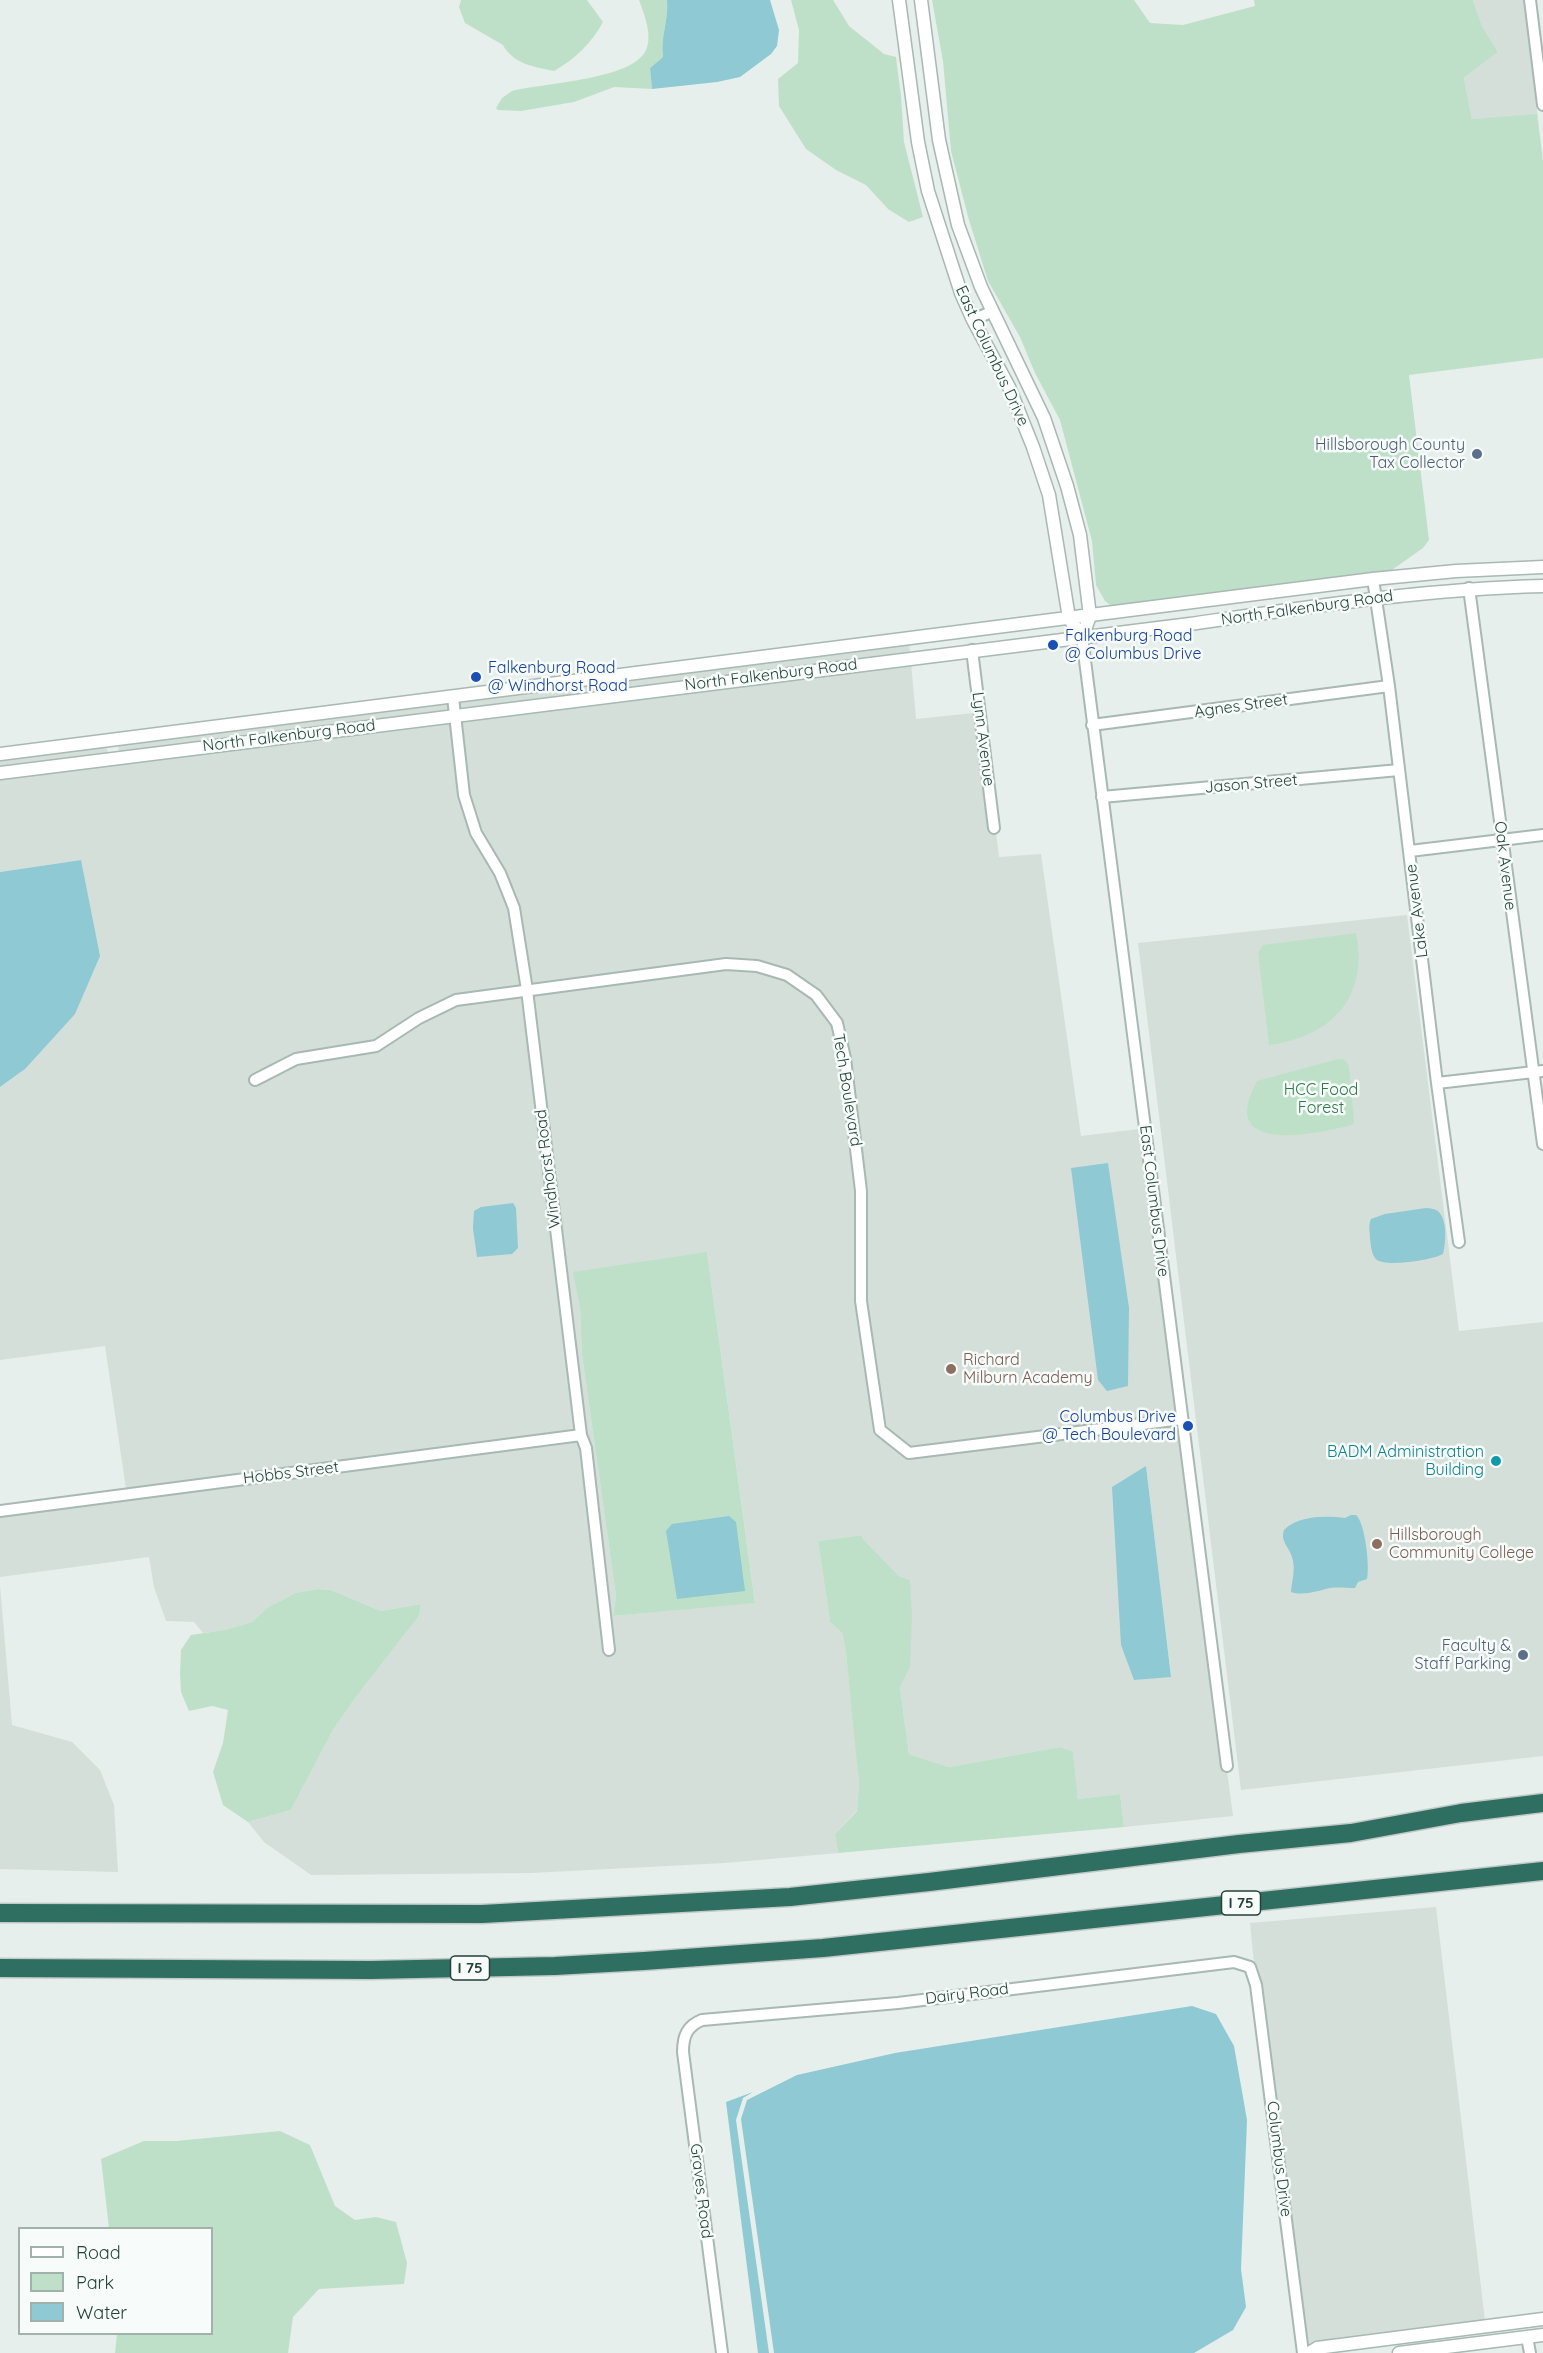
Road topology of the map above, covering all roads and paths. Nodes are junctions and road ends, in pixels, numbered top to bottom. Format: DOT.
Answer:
graph roads {
  1 [pos="899,0"];
  2 [pos="921,0"];
  3 [pos="1530,0"];
  4 [pos="1543,105"];
  5 [pos="993,311"];
  6 [pos="973,320"];
  7 [pos="1543,567"];
  8 [pos="1373,579"];
  9 [pos="1543,586"];
  10 [pos="1469,588"];
  11 [pos="1376,598"];
  12 [pos="1090,616"];
  13 [pos="1070,618"];
  14 [pos="1082,637"];
  15 [pos="972,650"];
  16 [pos="1389,686"];
  17 [pos="453,697"];
  18 [pos="454,715"];
  19 [pos="1092,725"];
  20 [pos="112,740"];
  21 [pos="0,754"];
  22 [pos="114,759"];
  23 [pos="1399,770"];
  24 [pos="0,773"];
  25 [pos="1102,798"];
  26 [pos="994,828"];
  27 [pos="1543,835"];
  28 [pos="1502,840"];
  29 [pos="1410,851"];
  30 [pos="526,990"];
  31 [pos="1538,1071"];
  32 [pos="255,1080"];
  33 [pos="1437,1083"];
  34 [pos="1543,1144"];
  35 [pos="1459,1242"];
  36 [pos="1182,1419"];
  37 [pos="581,1435"];
  38 [pos="0,1511"];
  39 [pos="609,1650"];
  40 [pos="1227,1766"];
  41 [pos="1543,1803"];
  42 [pos="1543,1871"];
  43 [pos="0,1913"];
  44 [pos="1250,1967"];
  45 [pos="0,1968"];
  46 [pos="687,2030"];
  47 [pos="1543,2319"];
  48 [pos="1470,2328"];
  49 [pos="1543,2335"];
  50 [pos="1527,2337"];
  51 [pos="1473,2344"];
  52 [pos="722,2353"];
  53 [pos="1303,2353"];
  54 [pos="1309,2353"];
  55 [pos="1400,2353"];
  56 [pos="1530,2353"];
  1 -- 6 [label="street, East Columbus Drive"];
  2 -- 5 [label="street, East Columbus Drive"];
  3 -- 4 [label="street"];
  5 -- 6 [label="street"];
  5 -- 12 [label="street, East Columbus Drive"];
  6 -- 13 [label="street, East Columbus Drive"];
  7 -- 8 [label="street, North Falkenburg Road"];
  8 -- 11 [label="street, Lake Avenue"];
  8 -- 12 [label="street, North Falkenburg Road"];
  9 -- 10 [label="street, North Falkenburg Road"];
  10 -- 11 [label="street, North Falkenburg Road"];
  10 -- 28 [label="street, Oak Avenue"];
  11 -- 14 [label="street, North Falkenburg Road"];
  11 -- 16 [label="street, Lake Avenue"];
  12 -- 13 [label="street, North Falkenburg Road"];
  12 -- 14 [label="street, East Columbus Drive"];
  13 -- 14 [label="street, East Columbus Drive"];
  13 -- 17 [label="street, North Falkenburg Road"];
  14 -- 15 [label="street, North Falkenburg Road"];
  14 -- 19 [label="street, East Columbus Drive"];
  15 -- 18 [label="street, North Falkenburg Road"];
  15 -- 26 [label="street, Lynn Avenue"];
  16 -- 19 [label="street, Agnes Street"];
  16 -- 23 [label="street, Lake Avenue"];
  17 -- 18 [label="street, Windhorst Road"];
  17 -- 20 [label="street, North Falkenburg Road"];
  18 -- 22 [label="street, North Falkenburg Road"];
  18 -- 30 [label="street, Windhorst Road"];
  19 -- 25 [label="street, East Columbus Drive"];
  20 -- 21 [label="street, North Falkenburg Road"];
  20 -- 22 [label="street"];
  22 -- 24 [label="street, North Falkenburg Road"];
  23 -- 25 [label="street, Jason Street"];
  23 -- 29 [label="street, Lake Avenue"];
  25 -- 36 [label="street, East Columbus Drive"];
  27 -- 28 [label="street"];
  28 -- 29 [label="street"];
  28 -- 31 [label="street, Oak Avenue"];
  29 -- 33 [label="street, Lake Avenue"];
  30 -- 32 [label="street, Tech Boulevard"];
  30 -- 36 [label="street, Tech Boulevard"];
  30 -- 37 [label="street, Windhorst Road"];
  31 -- 33 [label="street"];
  31 -- 34 [label="street, Oak Avenue"];
  33 -- 35 [label="street, Lake Avenue"];
  36 -- 40 [label="street, East Columbus Drive"];
  37 -- 38 [label="street, Hobbs Street"];
  37 -- 39 [label="street, Windhorst Road"];
  41 -- 43 [label="highway"];
  42 -- 45 [label="highway, I 75"];
  44 -- 46 [label="street, Dairy Road"];
  44 -- 53 [label="street, Columbus Drive"];
  46 -- 52 [label="street, Graves Road"];
  47 -- 48 [label="street"];
  48 -- 51 [label="street"];
  48 -- 54 [label="street"];
  49 -- 50 [label="street"];
  50 -- 51 [label="street"];
  50 -- 56 [label="street"];
  51 -- 55 [label="street"];
}
